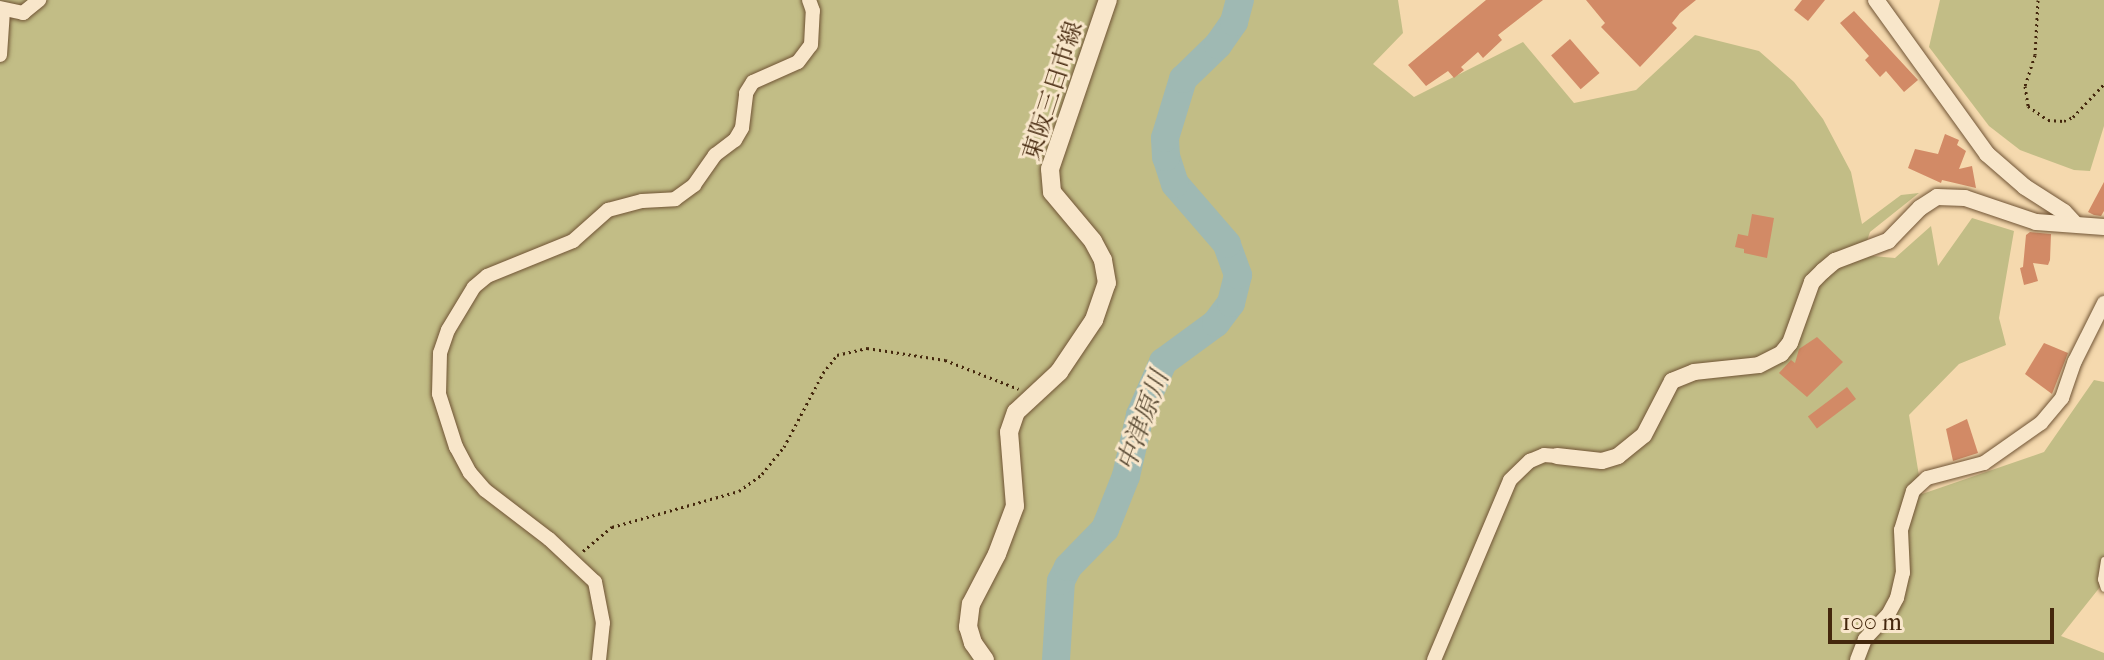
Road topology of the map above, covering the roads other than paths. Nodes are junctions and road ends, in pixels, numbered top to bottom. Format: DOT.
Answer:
graph roads {
  1 [pos="39,0"];
  2 [pos="809,0"];
  3 [pos="1108,0"];
  4 [pos="1876,0"];
  5 [pos="2,10"];
  6 [pos="0,55"];
  7 [pos="2075,224"];
  8 [pos="2104,227"];
  9 [pos="2104,303"];
  10 [pos="1557,456"];
  11 [pos="2104,560"];
  12 [pos="2104,588"];
  13 [pos="599,660"];
  14 [pos="985,660"];
  15 [pos="1434,660"];
  16 [pos="1857,660"];
  1 -- 5 [label="street"];
  2 -- 13 [label="street"];
  3 -- 14 [label="main road, 東阪三日市線"];
  4 -- 7 [label="street"];
  5 -- 6 [label="street"];
  7 -- 8 [label="street"];
  7 -- 10 [label="street"];
  9 -- 16 [label="street"];
  10 -- 15 [label="street"];
  11 -- 12 [label="lane"];
}
